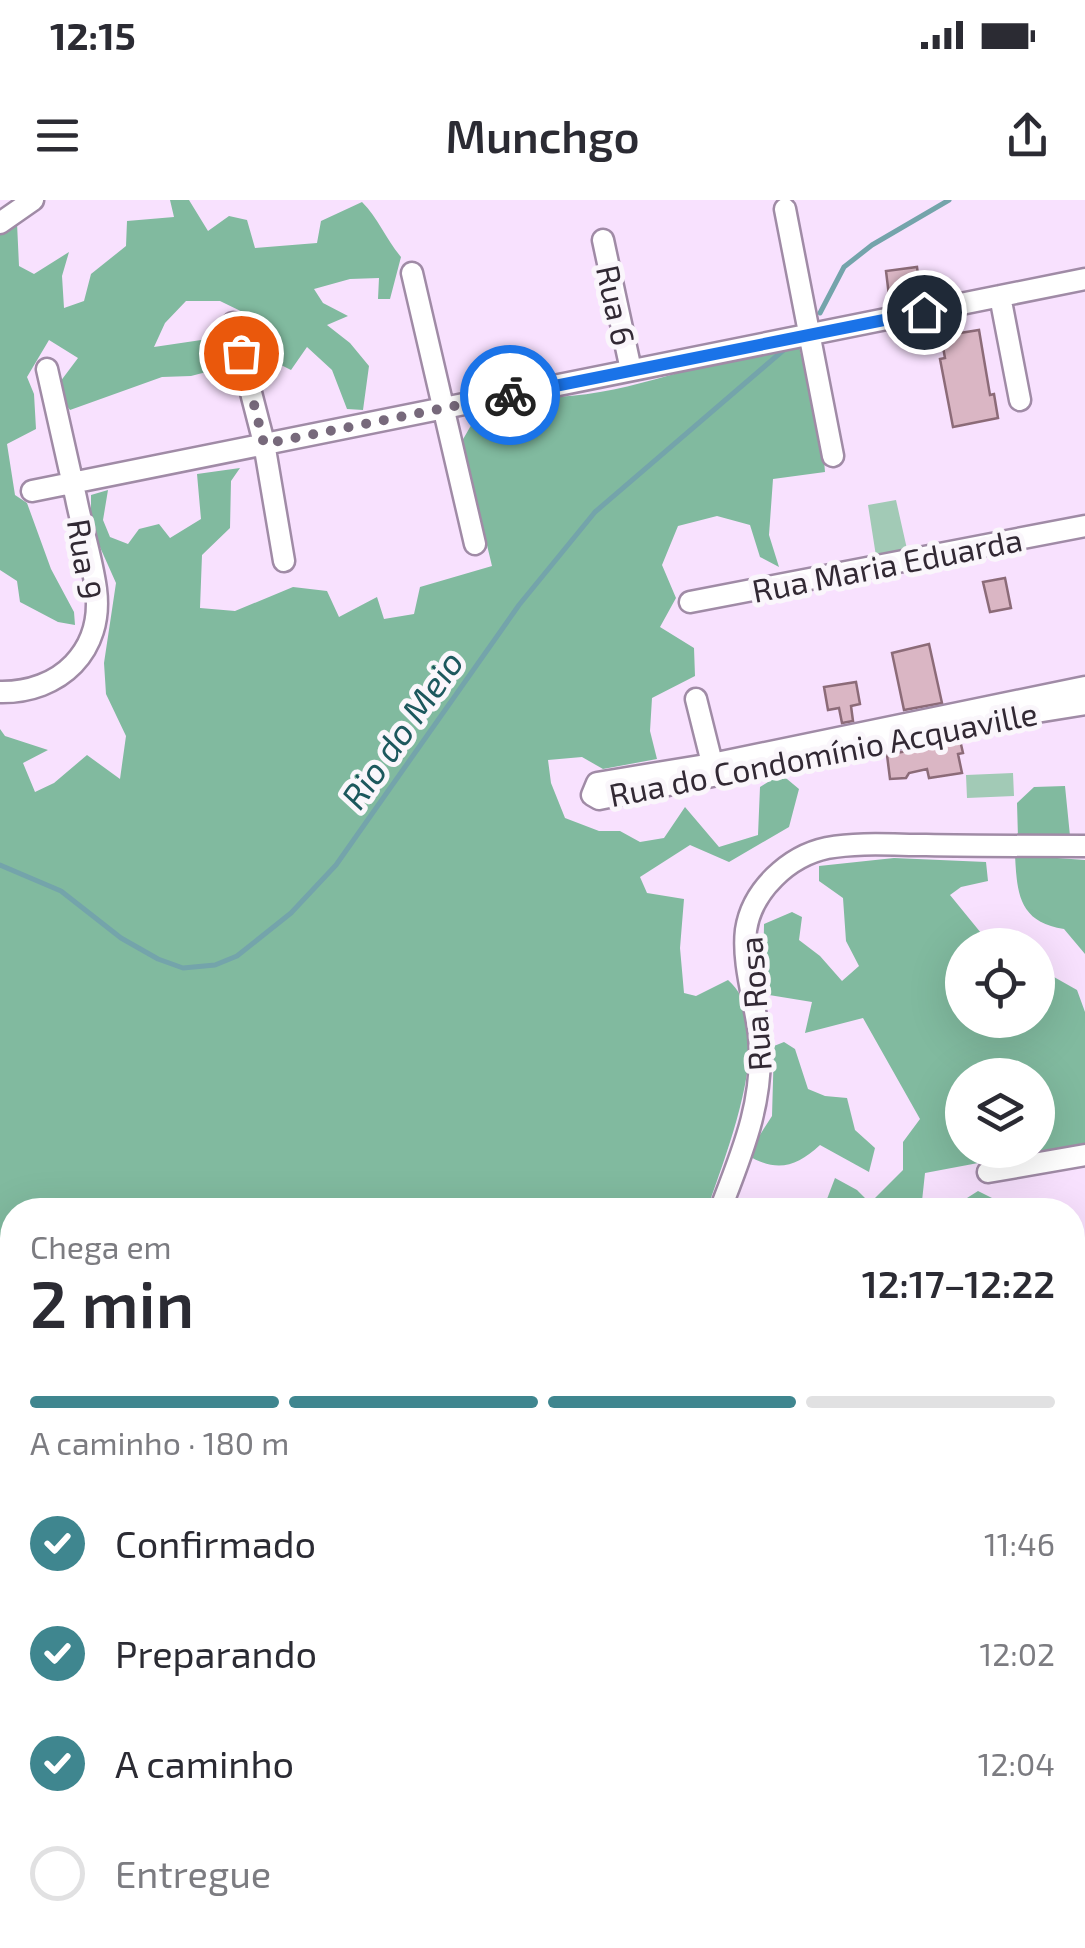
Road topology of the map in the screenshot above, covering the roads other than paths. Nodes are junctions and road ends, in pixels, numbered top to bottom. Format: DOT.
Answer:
graph roads {
  1 [pos="34,200"];
  2 [pos="785,209"];
  3 [pos="0,223"];
  4 [pos="603,240"];
  5 [pos="412,273"];
  6 [pos="1085,279"];
  7 [pos="1000,296"];
  8 [pos="233,323"];
  9 [pos="810,334"];
  10 [pos="47,369"];
  11 [pos="631,370"];
  12 [pos="1020,400"];
  13 [pos="444,408"];
  14 [pos="264,444"];
  15 [pos="834,456"];
  16 [pos="72,484"];
  17 [pos="32,491"];
  18 [pos="1085,526"];
  19 [pos="475,544"];
  20 [pos="284,561"];
  21 [pos="690,602"];
  22 [pos="1085,687"];
  23 [pos="0,692"];
  24 [pos="696,699"];
  25 [pos="1085,704"];
  26 [pos="998,710"];
  27 [pos="714,770"];
  28 [pos="1085,846"];
  29 [pos="1085,1155"];
  30 [pos="988,1172"];
  31 [pos="725,1198"];
  1 -- 3 [label="street"];
  2 -- 9 [label="street"];
  4 -- 11 [label="street, Rua 6"];
  5 -- 13 [label="street"];
  6 -- 7 [label="street"];
  7 -- 9 [label="street"];
  7 -- 12 [label="street"];
  8 -- 14 [label="street"];
  9 -- 11 [label="street"];
  9 -- 15 [label="street"];
  10 -- 16 [label="street, Rua 9"];
  11 -- 13 [label="street"];
  13 -- 14 [label="street"];
  13 -- 19 [label="street"];
  14 -- 16 [label="street"];
  14 -- 20 [label="street"];
  16 -- 17 [label="street"];
  16 -- 23 [label="street, Rua 9"];
  18 -- 21 [label="street, Rua Maria Eduarda"];
  22 -- 26 [label="street, Rua do Condomínio Acquaville"];
  24 -- 27 [label="street"];
  25 -- 26 [label="street, Rua do Condomínio Acquaville"];
  26 -- 27 [label="street, Rua do Condomínio Acquaville"];
  27 -- 27 [label="street, Rua do Condomínio Acquaville"];
  28 -- 31 [label="street, Rua Rosa"];
  29 -- 30 [label="street"];
}
